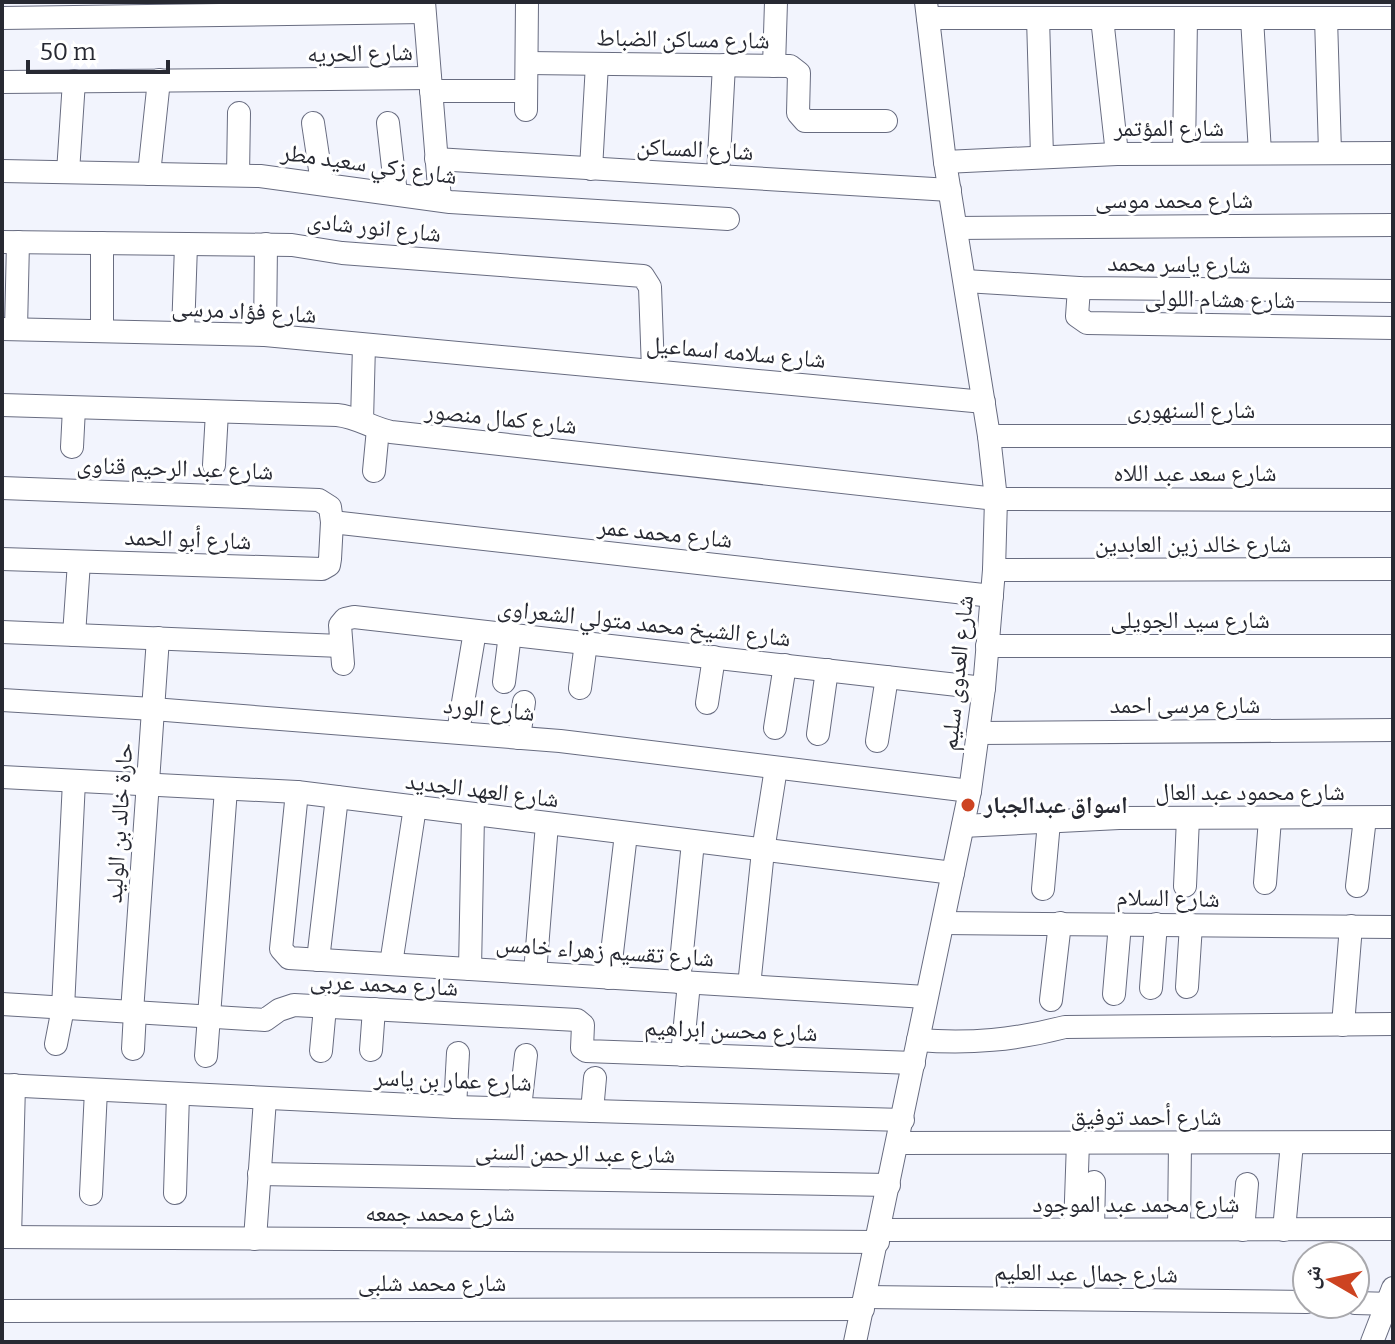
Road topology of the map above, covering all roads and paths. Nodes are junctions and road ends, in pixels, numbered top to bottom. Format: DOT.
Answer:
graph roads {
  1 [pos="527,2"];
  2 [pos="776,2"];
  3 [pos="424,7"];
  4 [pos="370,8"];
  5 [pos="52,10"];
  6 [pos="128,10"];
  7 [pos="197,10"];
  8 [pos="927,10"];
  9 [pos="980,10"];
  10 [pos="1129,10"];
  11 [pos="1045,12"];
  12 [pos="1194,13"];
  13 [pos="1264,13"];
  14 [pos="1335,13"];
  15 [pos="2,18"];
  16 [pos="1102,18"];
  17 [pos="1393,18"];
  18 [pos="527,63"];
  19 [pos="597,64"];
  20 [pos="724,65"];
  21 [pos="774,66"];
  22 [pos="159,80"];
  23 [pos="74,81"];
  24 [pos="2,82"];
  25 [pos="430,85"];
  26 [pos="239,113"];
  27 [pos="886,121"];
  28 [pos="313,123"];
  29 [pos="388,123"];
  30 [pos="1330,152"];
  31 [pos="1184,153"];
  32 [pos="1260,153"];
  33 [pos="1393,153"];
  34 [pos="1117,154"];
  35 [pos="1042,156"];
  36 [pos="436,159"];
  37 [pos="945,162"];
  38 [pos="591,169"];
  39 [pos="2,171"];
  40 [pos="68,172"];
  41 [pos="149,174"];
  42 [pos="238,175"];
  43 [pos="718,176"];
  44 [pos="322,183"];
  45 [pos="950,190"];
  46 [pos="396,194"];
  47 [pos="440,200"];
  48 [pos="728,219"];
  49 [pos="1393,225"];
  50 [pos="956,228"];
  51 [pos="10,242"];
  52 [pos="102,243"];
  53 [pos="266,244"];
  54 [pos="186,245"];
  55 [pos="965,281"];
  56 [pos="1079,288"];
  57 [pos="1393,291"];
  58 [pos="1393,328"];
  59 [pos="9,329"];
  60 [pos="102,331"];
  61 [pos="183,333"];
  62 [pos="265,335"];
  63 [pos="364,345"];
  64 [pos="482,356"];
  65 [pos="653,370"];
  66 [pos="984,402"];
  67 [pos="2,405"];
  68 [pos="74,408"];
  69 [pos="217,412"];
  70 [pos="370,425"];
  71 [pos="989,436"];
  72 [pos="1393,436"];
  73 [pos="72,447"];
  74 [pos="214,465"];
  75 [pos="374,471"];
  76 [pos="2,488"];
  77 [pos="996,499"];
  78 [pos="1393,500"];
  79 [pos="332,522"];
  80 [pos="2,559"];
  81 [pos="79,562"];
  82 [pos="1393,569"];
  83 [pos="994,570"];
  84 [pos="992,596"];
  85 [pos="475,631"];
  86 [pos="2,632"];
  87 [pos="510,634"];
  88 [pos="74,635"];
  89 [pos="158,638"];
  90 [pos="586,643"];
  91 [pos="987,646"];
  92 [pos="1393,646"];
  93 [pos="714,657"];
  94 [pos="785,665"];
  95 [pos="827,670"];
  96 [pos="887,677"];
  97 [pos="504,682"];
  98 [pos="580,688"];
  99 [pos="984,688"];
  100 [pos="2,700"];
  101 [pos="524,702"];
  102 [pos="707,703"];
  103 [pos="153,709"];
  104 [pos="775,728"];
  105 [pos="1393,730"];
  106 [pos="458,732"];
  107 [pos="978,733"];
  108 [pos="818,734"];
  109 [pos="519,738"];
  110 [pos="877,741"];
  111 [pos="776,768"];
  112 [pos="2,777"];
  113 [pos="74,781"];
  114 [pos="147,786"];
  115 [pos="226,789"];
  116 [pos="970,791"];
  117 [pos="297,792"];
  118 [pos="337,797"];
  119 [pos="415,807"];
  120 [pos="473,815"];
  121 [pos="1393,817"];
  122 [pos="1188,818"];
  123 [pos="1365,818"];
  124 [pos="1270,819"];
  125 [pos="1049,822"];
  126 [pos="547,824"];
  127 [pos="963,826"];
  128 [pos="626,834"];
  129 [pos="693,842"];
  130 [pos="763,851"];
  131 [pos="953,873"];
  132 [pos="1265,883"];
  133 [pos="1185,886"];
  134 [pos="1357,886"];
  135 [pos="1043,889"];
  136 [pos="943,923"];
  137 [pos="1060,923"];
  138 [pos="1120,924"];
  139 [pos="1156,924"];
  140 [pos="1191,925"];
  141 [pos="1351,926"];
  142 [pos="1393,927"];
  143 [pos="318,960"];
  144 [pos="391,964"];
  145 [pos="470,969"];
  146 [pos="535,973"];
  147 [pos="609,978"];
  148 [pos="684,982"];
  149 [pos="749,986"];
  150 [pos="1187,987"];
  151 [pos="1151,988"];
  152 [pos="1114,994"];
  153 [pos="926,997"];
  154 [pos="1051,1000"];
  155 [pos="2,1004"];
  156 [pos="325,1007"];
  157 [pos="63,1008"];
  158 [pos="374,1009"];
  159 [pos="134,1012"];
  160 [pos="210,1017"];
  161 [pos="575,1020"];
  162 [pos="1393,1024"];
  163 [pos="1343,1025"];
  164 [pos="918,1040"];
  165 [pos="56,1044"];
  166 [pos="133,1049"];
  167 [pos="371,1050"];
  168 [pos="321,1051"];
  169 [pos="458,1053"];
  170 [pos="526,1055"];
  171 [pos="682,1055"];
  172 [pos="206,1056"];
  173 [pos="914,1063"];
  174 [pos="595,1078"];
  175 [pos="8,1085"];
  176 [pos="96,1090"];
  177 [pos="178,1094"];
  178 [pos="265,1099"];
  179 [pos="455,1107"];
  180 [pos="520,1108"];
  181 [pos="592,1111"];
  182 [pos="903,1120"];
  183 [pos="1078,1142"];
  184 [pos="1393,1142"];
  185 [pos="898,1143"];
  186 [pos="1180,1143"];
  187 [pos="1292,1143"];
  188 [pos="259,1174"];
  189 [pos="1094,1182"];
  190 [pos="1247,1184"];
  191 [pos="889,1185"];
  192 [pos="175,1193"];
  193 [pos="91,1194"];
  194 [pos="1084,1229"];
  195 [pos="1179,1229"];
  196 [pos="1393,1229"];
  197 [pos="1243,1230"];
  198 [pos="1284,1230"];
  199 [pos="878,1236"];
  200 [pos="6,1237"];
  201 [pos="255,1239"];
  202 [pos="1391,1299"];
  203 [pos="1371,1301"];
  204 [pos="1291,1302"];
  205 [pos="864,1303"];
  206 [pos="2,1311"];
  207 [pos="855,1342"];
  208 [pos="1372,1342"];
  1 -- 18 [label="street"];
  2 -- 21 [label="street"];
  3 -- 4 [label="street"];
  3 -- 25 [label="street"];
  4 -- 7 [label="street"];
  5 -- 6 [label="street"];
  5 -- 15 [label="street"];
  6 -- 7 [label="street"];
  8 -- 9 [label="street"];
  8 -- 37 [label="street, شارع العدوى سليم"];
  9 -- 11 [label="street"];
  10 -- 12 [label="street"];
  10 -- 16 [label="street"];
  11 -- 16 [label="street"];
  11 -- 35 [label="street"];
  12 -- 13 [label="street"];
  12 -- 31 [label="street"];
  13 -- 14 [label="street"];
  13 -- 32 [label="street"];
  14 -- 17 [label="street"];
  14 -- 30 [label="street"];
  16 -- 34 [label="street"];
  18 -- 19 [label="street, شارع مساكن الضباط"];
  18 -- 25 [label="street, شارع الحريه"];
  19 -- 20 [label="street, شارع مساكن الضباط"];
  19 -- 38 [label="street"];
  20 -- 21 [label="street, شارع مساكن الضباط"];
  20 -- 43 [label="street"];
  21 -- 27 [label="street, شارع مساكن الضباط"];
  22 -- 23 [label="street, شارع الحريه"];
  22 -- 25 [label="street, شارع الحريه"];
  22 -- 41 [label="street"];
  23 -- 24 [label="street, شارع الحريه"];
  23 -- 40 [label="street"];
  25 -- 36 [label="street"];
  26 -- 42 [label="street"];
  28 -- 44 [label="street"];
  29 -- 46 [label="street"];
  30 -- 32 [label="street, شارع المؤتمر"];
  30 -- 33 [label="street, شارع المؤتمر"];
  31 -- 32 [label="street, شارع المؤتمر"];
  31 -- 34 [label="street, شارع المؤتمر"];
  34 -- 35 [label="street, شارع المؤتمر"];
  35 -- 37 [label="street, شارع المؤتمر"];
  36 -- 38 [label="street, شارع المساكن"];
  36 -- 47 [label="street"];
  37 -- 45 [label="street, شارع العدوى سليم"];
  38 -- 43 [label="street, شارع المساكن"];
  39 -- 40 [label="street, شارع زكي سعيد مطر"];
  40 -- 41 [label="street, شارع زكي سعيد مطر"];
  41 -- 42 [label="street, شارع زكي سعيد مطر"];
  42 -- 44 [label="street, شارع زكي سعيد مطر"];
  43 -- 45 [label="street, شارع المساكن"];
  44 -- 46 [label="street, شارع زكي سعيد مطر"];
  45 -- 50 [label="street, شارع العدوى سليم"];
  46 -- 47 [label="street, شارع زكي سعيد مطر"];
  47 -- 48 [label="street, شارع زكي سعيد مطر"];
  49 -- 50 [label="street, شارع محمد موسى"];
  50 -- 55 [label="street, شارع العدوى سليم"];
  51 -- 52 [label="street, شارع انور شادى"];
  51 -- 59 [label="street"];
  52 -- 54 [label="street, شارع انور شادى"];
  52 -- 60 [label="street"];
  53 -- 54 [label="street, شارع انور شادى"];
  53 -- 62 [label="street"];
  53 -- 65 [label="street, شارع انور شادى"];
  54 -- 61 [label="street"];
  55 -- 56 [label="street, شارع ياسر محمد"];
  55 -- 66 [label="street, شارع العدوى سليم"];
  56 -- 57 [label="street, شارع ياسر محمد"];
  56 -- 58 [label="street, شارع هشام اللولى"];
  59 -- 60 [label="street, شارع فؤاد مرسى"];
  60 -- 61 [label="street, شارع فؤاد مرسى"];
  61 -- 62 [label="street, شارع فؤاد مرسى"];
  62 -- 63 [label="street, شارع فؤاد مرسى"];
  63 -- 64 [label="street, شارع فؤاد مرسى"];
  63 -- 70 [label="street"];
  64 -- 65 [label="street, شارع سلامه اسماعيل"];
  65 -- 66 [label="street, شارع سلامه اسماعيل"];
  66 -- 71 [label="street, شارع العدوى سليم"];
  67 -- 68 [label="street, شارع كمال منصور"];
  68 -- 69 [label="street, شارع كمال منصور"];
  68 -- 73 [label="street"];
  69 -- 70 [label="street, شارع كمال منصور"];
  69 -- 74 [label="street"];
  70 -- 75 [label="street"];
  70 -- 77 [label="street, شارع كمال منصور"];
  71 -- 72 [label="street, شارع السنهورى"];
  71 -- 77 [label="street, شارع العدوى سليم"];
  76 -- 79 [label="street, شارع عبد الرحيم قناوى"];
  77 -- 78 [label="street, شارع سعد عبد اللاه"];
  77 -- 83 [label="street, شارع العدوى سليم"];
  79 -- 81 [label="street, شارع أبو الحمد"];
  79 -- 84 [label="street, شارع محمد عمر"];
  80 -- 81 [label="street, شارع أبو الحمد"];
  81 -- 88 [label="street"];
  82 -- 83 [label="street, شارع خالد زين العابدين"];
  83 -- 84 [label="street, شارع العدوى سليم"];
  84 -- 91 [label="street, شارع العدوى سليم"];
  85 -- 87 [label="street, شارع الشيخ محمد متولي الشعراوى"];
  85 -- 89 [label="street, شارع الشيخ محمد متولي الشعراوى"];
  85 -- 106 [label="street"];
  86 -- 88 [label="street"];
  87 -- 90 [label="street, شارع الشيخ محمد متولي الشعراوى"];
  87 -- 97 [label="street"];
  88 -- 89 [label="street"];
  89 -- 103 [label="street, حارة خالد بن الوليد"];
  90 -- 93 [label="street, شارع الشيخ محمد متولي الشعراوى"];
  90 -- 98 [label="street"];
  91 -- 92 [label="street, شارع سيد الجويلى"];
  91 -- 99 [label="street, شارع العدوى سليم"];
  93 -- 94 [label="street, شارع الشيخ محمد متولي الشعراوى"];
  93 -- 102 [label="street"];
  94 -- 95 [label="street, شارع الشيخ محمد متولي الشعراوى"];
  94 -- 104 [label="street"];
  95 -- 96 [label="street, شارع الشيخ محمد متولي الشعراوى"];
  95 -- 108 [label="street"];
  96 -- 99 [label="street, شارع الشيخ محمد متولي الشعراوى"];
  96 -- 110 [label="street"];
  99 -- 107 [label="street, شارع العدوى سليم"];
  100 -- 103 [label="street, شارع الورد"];
  101 -- 109 [label="street"];
  103 -- 106 [label="street, شارع الورد"];
  103 -- 114 [label="street, حارة خالد بن الوليد"];
  105 -- 107 [label="street, شارع مرسى احمد"];
  106 -- 109 [label="street, شارع الورد"];
  107 -- 116 [label="street, شارع العدوى سليم"];
  109 -- 111 [label="street, شارع الورد"];
  111 -- 116 [label="street, شارع الورد"];
  111 -- 130 [label="street"];
  112 -- 113 [label="street, شارع العهد الجديد"];
  113 -- 114 [label="street, شارع العهد الجديد"];
  113 -- 157 [label="street"];
  114 -- 115 [label="street, شارع العهد الجديد"];
  114 -- 159 [label="street, حارة خالد بن الوليد"];
  115 -- 117 [label="street, شارع العهد الجديد"];
  115 -- 160 [label="street"];
  116 -- 127 [label="street, شارع العدوى سليم"];
  117 -- 118 [label="street, شارع العهد الجديد"];
  117 -- 143 [label="street, شارع تقسيم زهراء خامس"];
  118 -- 119 [label="street, شارع العهد الجديد"];
  118 -- 143 [label="street"];
  119 -- 120 [label="street, شارع العهد الجديد"];
  119 -- 144 [label="street"];
  120 -- 126 [label="street, شارع العهد الجديد"];
  120 -- 145 [label="street"];
  121 -- 123 [label="street, شارع محمود عبد العال"];
  122 -- 124 [label="street, شارع محمود عبد العال"];
  122 -- 125 [label="street, شارع محمود عبد العال"];
  122 -- 133 [label="street"];
  123 -- 124 [label="street, شارع محمود عبد العال"];
  123 -- 134 [label="street"];
  124 -- 132 [label="street"];
  125 -- 127 [label="street, شارع محمود عبد العال"];
  125 -- 135 [label="street"];
  126 -- 128 [label="street, شارع العهد الجديد"];
  126 -- 146 [label="street"];
  127 -- 131 [label="street, شارع العدوى سليم"];
  128 -- 129 [label="street, شارع العهد الجديد"];
  128 -- 147 [label="street"];
  129 -- 130 [label="street, شارع العهد الجديد"];
  129 -- 148 [label="street"];
  130 -- 131 [label="street, شارع العهد الجديد"];
  130 -- 149 [label="street"];
  131 -- 136 [label="street, شارع العدوى سليم"];
  136 -- 137 [label="street, شارع السلام"];
  136 -- 153 [label="street, شارع العدوى سليم"];
  137 -- 138 [label="street, شارع السلام"];
  137 -- 154 [label="street"];
  138 -- 139 [label="street, شارع السلام"];
  138 -- 152 [label="street"];
  139 -- 140 [label="street, شارع السلام"];
  139 -- 151 [label="street"];
  140 -- 141 [label="street, شارع السلام"];
  140 -- 150 [label="street"];
  141 -- 142 [label="street, شارع السلام"];
  141 -- 163 [label="street"];
  143 -- 144 [label="street, شارع تقسيم زهراء خامس"];
  144 -- 145 [label="street, شارع تقسيم زهراء خامس"];
  145 -- 146 [label="street, شارع تقسيم زهراء خامس"];
  146 -- 147 [label="street, شارع تقسيم زهراء خامس"];
  147 -- 148 [label="street, شارع تقسيم زهراء خامس"];
  148 -- 149 [label="street, شارع تقسيم زهراء خامس"];
  148 -- 171 [label="street"];
  149 -- 153 [label="street, شارع تقسيم زهراء خامس"];
  153 -- 164 [label="street, شارع العدوى سليم"];
  155 -- 157 [label="street, شارع محمد عربى"];
  156 -- 158 [label="street, شارع محمد عربى"];
  156 -- 160 [label="street, شارع محمد عربى"];
  156 -- 168 [label="street"];
  157 -- 159 [label="street, شارع محمد عربى"];
  157 -- 165 [label="street"];
  158 -- 161 [label="street, شارع محمد عربى"];
  158 -- 167 [label="street"];
  159 -- 160 [label="street, شارع محمد عربى"];
  159 -- 166 [label="street, حارة خالد بن الوليد"];
  160 -- 172 [label="street"];
  161 -- 171 [label="street, شارع محسن ابراهيم"];
  162 -- 163 [label="street"];
  163 -- 164 [label="street"];
  164 -- 173 [label="street, شارع العدوى سليم"];
  169 -- 179 [label="street"];
  170 -- 180 [label="street"];
  171 -- 173 [label="street, شارع محسن ابراهيم"];
  173 -- 182 [label="street, شارع العدوى سليم"];
  174 -- 181 [label="street"];
  175 -- 176 [label="street, شارع عمار بن ياسر"];
  175 -- 200 [label="street"];
  176 -- 177 [label="street, شارع عمار بن ياسر"];
  176 -- 193 [label="street"];
  177 -- 178 [label="street, شارع عمار بن ياسر"];
  177 -- 192 [label="street"];
  178 -- 179 [label="street, شارع عمار بن ياسر"];
  178 -- 188 [label="street"];
  179 -- 180 [label="street, شارع عمار بن ياسر"];
  180 -- 181 [label="street, شارع عمار بن ياسر"];
  181 -- 182 [label="street, شارع عمار بن ياسر"];
  182 -- 185 [label="street, شارع العدوى سليم"];
  183 -- 185 [label="street, شارع أحمد توفيق"];
  183 -- 186 [label="street, شارع أحمد توفيق"];
  183 -- 194 [label="street"];
  184 -- 187 [label="street, شارع أحمد توفيق"];
  185 -- 191 [label="street, شارع العدوى سليم"];
  186 -- 187 [label="street, شارع أحمد توفيق"];
  186 -- 195 [label="street"];
  187 -- 198 [label="street"];
  188 -- 191 [label="street, شارع عبد الرحمن السنى"];
  188 -- 201 [label="street"];
  189 -- 194 [label="street"];
  190 -- 197 [label="street"];
  191 -- 199 [label="street, شارع العدوى سليم"];
  194 -- 195 [label="street, شارع محمد عبد الموجود"];
  194 -- 199 [label="street, شارع محمد عبد الموجود"];
  195 -- 197 [label="street, شارع محمد عبد الموجود"];
  196 -- 198 [label="street, شارع محمد عبد الموجود"];
  197 -- 198 [label="street, شارع محمد عبد الموجود"];
  199 -- 201 [label="street, شارع محمد جمعه"];
  199 -- 205 [label="street, شارع العدوى سليم"];
  200 -- 201 [label="street, شارع محمد جمعه"];
  202 -- 203 [label="street"];
  202 -- 208 [label="street"];
  204 -- 205 [label="street, شارع جمال عبد العليم"];
  205 -- 206 [label="street, شارع محمد شلبى"];
  205 -- 207 [label="street, شارع العدوى سليم"];
}
